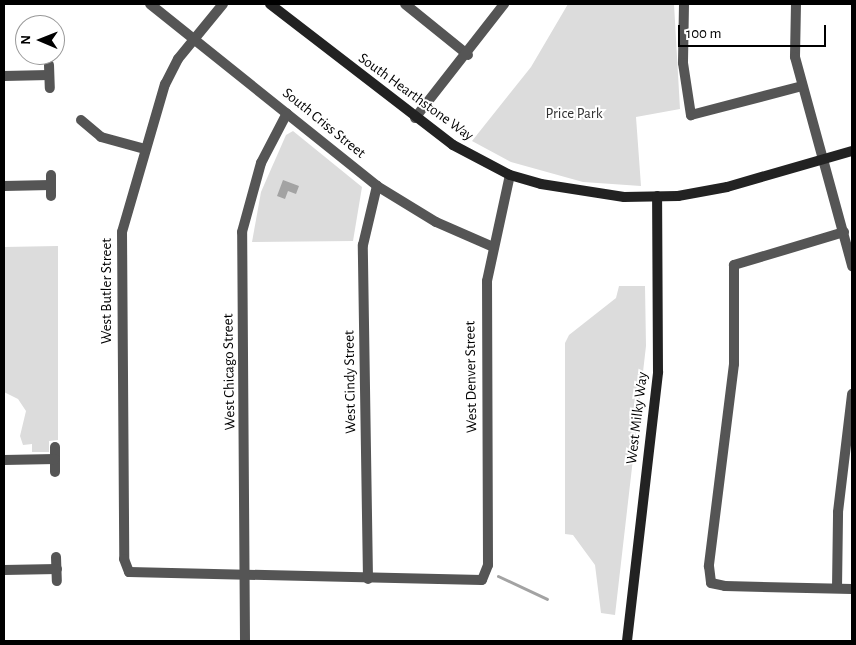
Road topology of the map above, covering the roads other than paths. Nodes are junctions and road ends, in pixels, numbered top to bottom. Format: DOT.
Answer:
graph roads {
  1 [pos="150,4"];
  2 [pos="223,4"];
  3 [pos="270,4"];
  4 [pos="405,4"];
  5 [pos="504,4"];
  6 [pos="684,4"];
  7 [pos="796,4"];
  8 [pos="194,39"];
  9 [pos="468,55"];
  10 [pos="4,76"];
  11 [pos="802,86"];
  12 [pos="50,88"];
  13 [pos="288,113"];
  14 [pos="415,118"];
  15 [pos="82,120"];
  16 [pos="145,149"];
  17 [pos="852,151"];
  18 [pos="822,159"];
  19 [pos="510,175"];
  20 [pos="51,185"];
  21 [pos="4,186"];
  22 [pos="377,186"];
  23 [pos="657,196"];
  24 [pos="844,232"];
  25 [pos="492,246"];
  26 [pos="852,266"];
  27 [pos="852,394"];
  28 [pos="55,447"];
  29 [pos="55,459"];
  30 [pos="4,460"];
  31 [pos="56,472"];
  32 [pos="56,558"];
  33 [pos="56,569"];
  34 [pos="4,570"];
  35 [pos="246,576"];
  36 [pos="368,579"];
  37 [pos="57,581"];
  38 [pos="837,588"];
  39 [pos="852,589"];
  40 [pos="245,641"];
  41 [pos="627,641"];
  1 -- 8 [label="street, South Criss Street"];
  2 -- 8 [label="street, West Butler Street"];
  3 -- 14 [label="street, South Hearthstone Way"];
  4 -- 9 [label="street"];
  5 -- 9 [label="street"];
  6 -- 11 [label="street"];
  7 -- 11 [label="street"];
  8 -- 13 [label="street, South Criss Street"];
  8 -- 16 [label="street, West Butler Street"];
  9 -- 14 [label="street"];
  10 -- 12 [label="street"];
  11 -- 18 [label="street"];
  13 -- 22 [label="street, South Criss Street"];
  13 -- 35 [label="street, West Chicago Street"];
  14 -- 19 [label="street, South Hearthstone Way"];
  15 -- 16 [label="street"];
  16 -- 35 [label="street, West Butler Street"];
  17 -- 18 [label="street, South Hearthstone Way"];
  18 -- 23 [label="street, South Hearthstone Way"];
  18 -- 24 [label="street"];
  19 -- 23 [label="street, South Hearthstone Way"];
  19 -- 25 [label="street, West Denver Street"];
  20 -- 21 [label="street"];
  22 -- 25 [label="street, South Criss Street"];
  22 -- 36 [label="street, West Cindy Street"];
  23 -- 41 [label="street, West Milky Way"];
  24 -- 26 [label="street"];
  24 -- 38 [label="street"];
  25 -- 36 [label="street, West Denver Street"];
  27 -- 38 [label="street"];
  28 -- 29 [label="street"];
  29 -- 30 [label="street"];
  29 -- 31 [label="street"];
  32 -- 33 [label="street"];
  33 -- 34 [label="street"];
  33 -- 37 [label="street"];
  35 -- 36 [label="street"];
  35 -- 40 [label="street, West Chicago Street"];
  38 -- 39 [label="street"];
}
